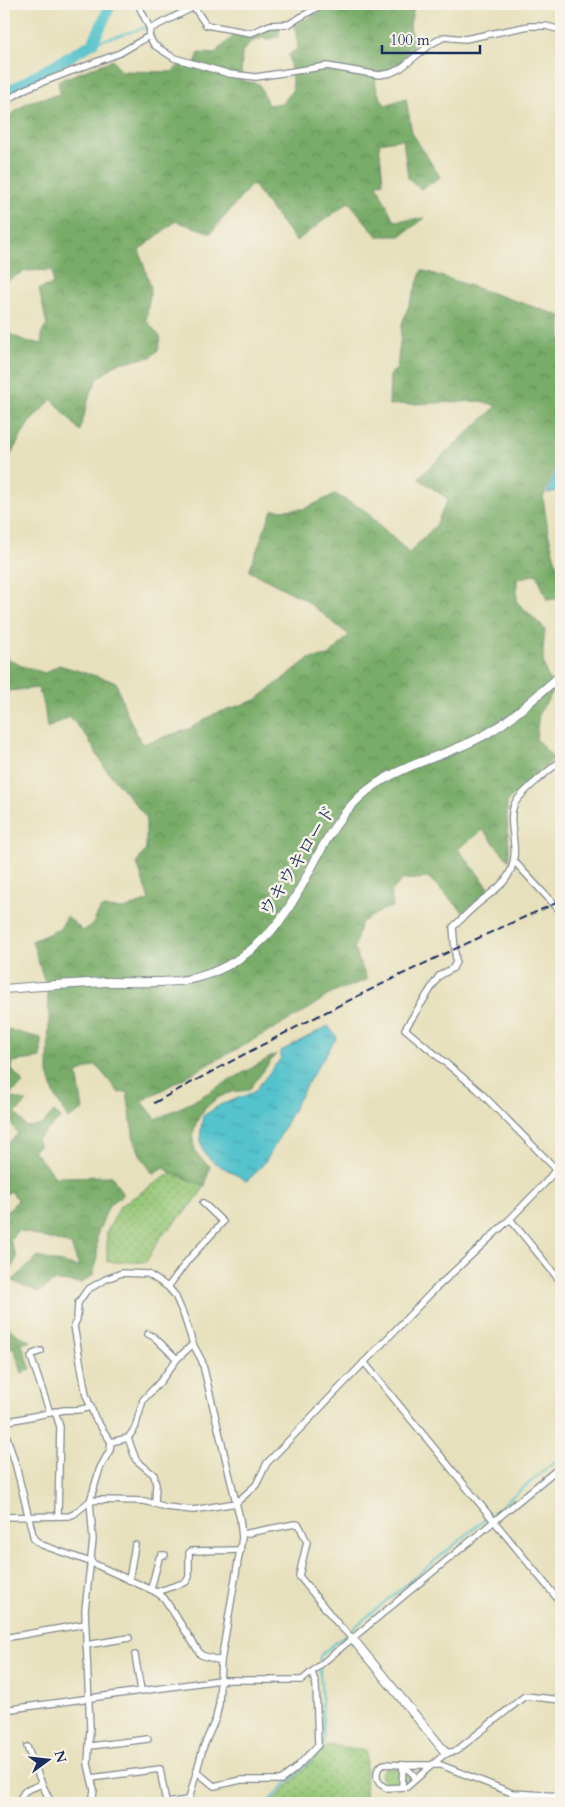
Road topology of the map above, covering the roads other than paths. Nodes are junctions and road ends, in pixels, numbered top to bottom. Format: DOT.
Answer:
graph roads {
  1 [pos="138,4"];
  2 [pos="323,4"];
  3 [pos="149,27"];
  4 [pos="561,30"];
  5 [pos="149,36"];
  6 [pos="4,102"];
  7 [pos="561,675"];
  8 [pos="561,761"];
  9 [pos="514,862"];
  10 [pos="561,912"];
  11 [pos="4,989"];
  12 [pos="561,1157"];
  13 [pos="556,1169"];
  14 [pos="203,1203"];
  15 [pos="510,1219"];
  16 [pos="561,1282"];
  17 [pos="168,1287"];
  18 [pos="148,1334"];
  19 [pos="193,1344"];
  20 [pos="41,1351"];
  21 [pos="177,1359"];
  22 [pos="364,1362"];
  23 [pos="91,1407"];
  24 [pos="53,1412"];
  25 [pos="4,1422"];
  26 [pos="4,1428"];
  27 [pos="128,1438"];
  28 [pos="111,1442"];
  29 [pos="561,1466"];
  30 [pos="90,1501"];
  31 [pos="155,1503"];
  32 [pos="236,1503"];
  33 [pos="58,1516"];
  34 [pos="4,1517"];
  35 [pos="28,1517"];
  36 [pos="492,1520"];
  37 [pos="242,1534"];
  38 [pos="135,1545"];
  39 [pos="241,1550"];
  40 [pos="165,1555"];
  41 [pos="90,1562"];
  42 [pos="129,1580"];
  43 [pos="153,1590"];
  44 [pos="561,1603"];
  45 [pos="85,1624"];
  46 [pos="349,1635"];
  47 [pos="4,1638"];
  48 [pos="129,1638"];
  49 [pos="86,1645"];
  50 [pos="135,1655"];
  51 [pos="221,1661"];
  52 [pos="314,1670"];
  53 [pos="220,1680"];
  54 [pos="141,1690"];
  55 [pos="89,1698"];
  56 [pos="561,1700"];
  57 [pos="4,1710"];
  58 [pos="148,1739"];
  59 [pos="90,1746"];
  60 [pos="27,1747"];
  61 [pos="446,1753"];
  62 [pos="404,1765"];
  63 [pos="432,1765"];
  64 [pos="196,1771"];
  65 [pos="91,1778"];
  66 [pos="416,1779"];
  67 [pos="42,1784"];
  68 [pos="402,1787"];
  69 [pos="561,1796"];
  70 [pos="188,1802"];
  71 [pos="17,1803"];
  72 [pos="51,1803"];
  73 [pos="92,1803"];
  74 [pos="166,1803"];
  1 -- 3 [label="street"];
  2 -- 3 [label="street"];
  3 -- 5 [label="street"];
  4 -- 5 [label="street"];
  5 -- 6 [label="street"];
  7 -- 11 [label="street, ウキウキロード"];
  8 -- 9 [label="street"];
  9 -- 10 [label="street"];
  9 -- 13 [label="street"];
  12 -- 13 [label="street"];
  13 -- 15 [label="street"];
  14 -- 17 [label="street"];
  15 -- 16 [label="street"];
  15 -- 22 [label="street"];
  17 -- 19 [label="street"];
  17 -- 23 [label="street"];
  18 -- 21 [label="street"];
  19 -- 21 [label="street"];
  19 -- 32 [label="street"];
  20 -- 24 [label="street"];
  21 -- 27 [label="street"];
  22 -- 32 [label="street"];
  22 -- 36 [label="street"];
  23 -- 24 [label="street"];
  23 -- 28 [label="street"];
  24 -- 25 [label="street"];
  24 -- 33 [label="street"];
  26 -- 35 [label="street"];
  27 -- 28 [label="street"];
  27 -- 31 [label="street"];
  28 -- 30 [label="street"];
  29 -- 36 [label="street"];
  30 -- 31 [label="street"];
  30 -- 33 [label="street"];
  30 -- 41 [label="street"];
  31 -- 32 [label="street"];
  32 -- 37 [label="street"];
  33 -- 35 [label="street"];
  34 -- 35 [label="street"];
  35 -- 41 [label="street"];
  36 -- 44 [label="street"];
  36 -- 46 [label="street"];
  37 -- 39 [label="street"];
  37 -- 46 [label="street"];
  38 -- 42 [label="street"];
  39 -- 43 [label="street"];
  39 -- 51 [label="street"];
  40 -- 43 [label="street"];
  41 -- 42 [label="street"];
  41 -- 45 [label="street"];
  42 -- 43 [label="street"];
  43 -- 51 [label="street"];
  45 -- 47 [label="street"];
  45 -- 49 [label="street"];
  46 -- 52 [label="street"];
  46 -- 61 [label="street"];
  48 -- 49 [label="street"];
  49 -- 55 [label="street"];
  50 -- 54 [label="street"];
  51 -- 53 [label="street"];
  52 -- 53 [label="street"];
  52 -- 64 [label="street"];
  53 -- 54 [label="street"];
  53 -- 64 [label="street"];
  54 -- 55 [label="street"];
  55 -- 57 [label="street"];
  55 -- 59 [label="street"];
  56 -- 61 [label="street"];
  58 -- 59 [label="street"];
  59 -- 65 [label="street"];
  60 -- 67 [label="street"];
  61 -- 63 [label="street"];
  62 -- 63 [label="street"];
  62 -- 66 [label="street"];
  62 -- 68 [label="street"];
  62 -- 68 [label="street"];
  63 -- 66 [label="street"];
  63 -- 69 [label="street"];
  64 -- 70 [label="street"];
  65 -- 73 [label="street"];
  65 -- 74 [label="street"];
  66 -- 68 [label="street"];
  67 -- 71 [label="street"];
  67 -- 72 [label="street"];
  70 -- 74 [label="street"];
}
